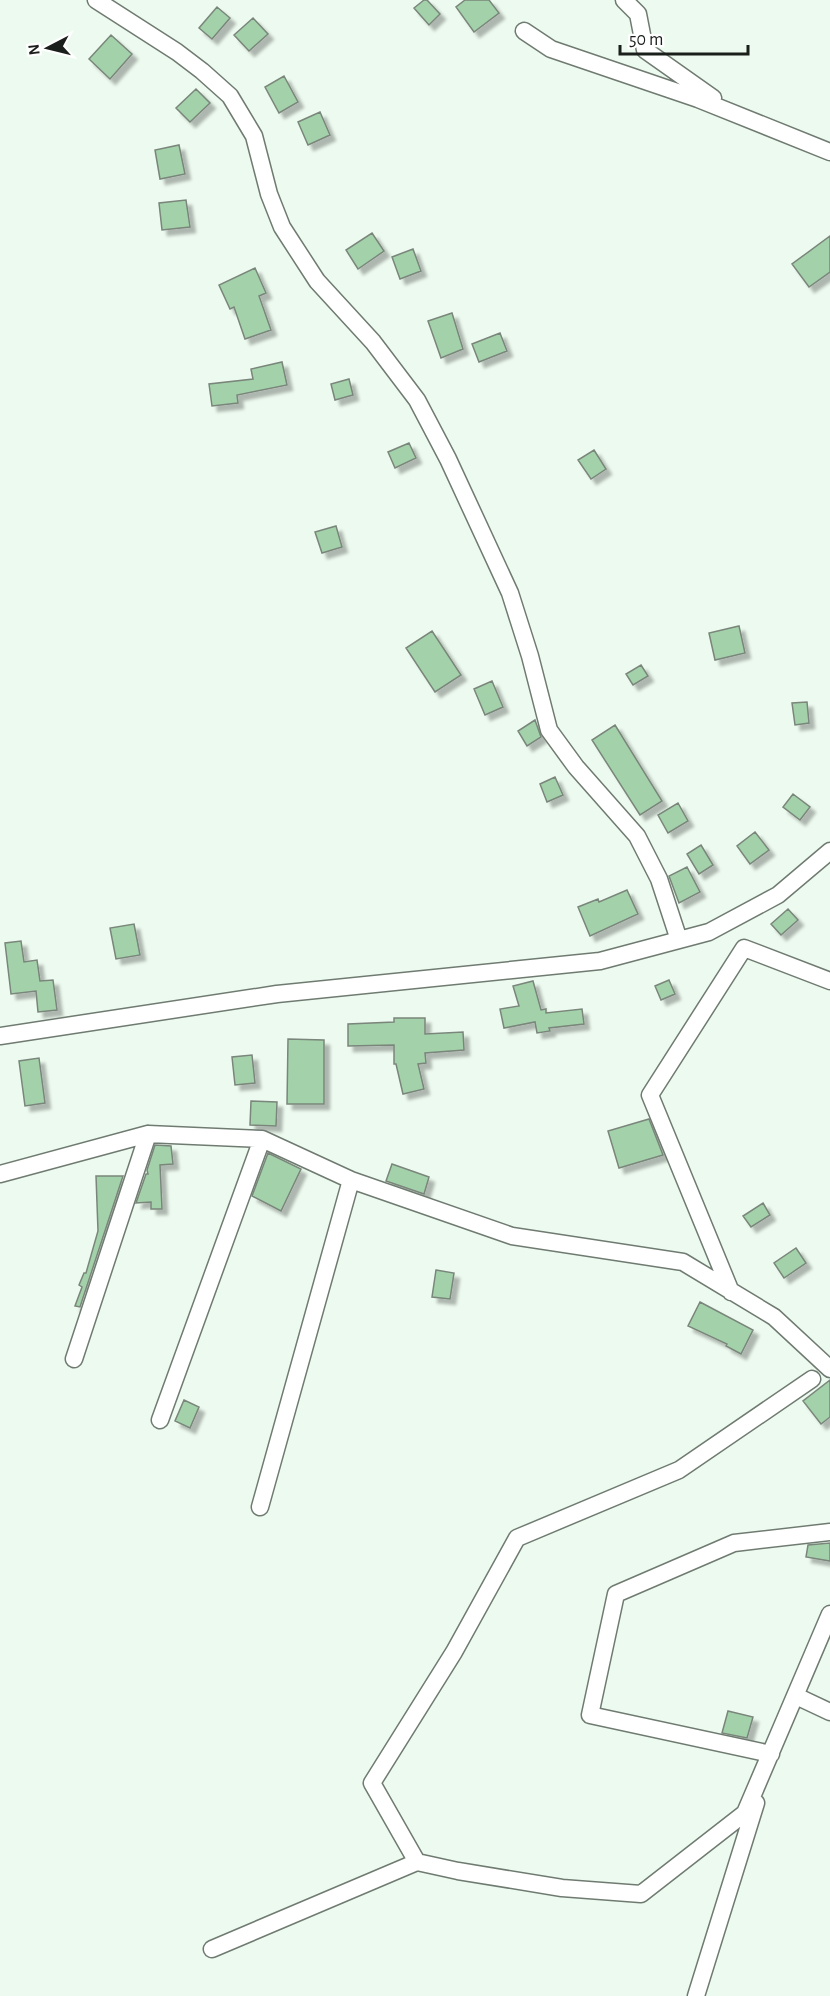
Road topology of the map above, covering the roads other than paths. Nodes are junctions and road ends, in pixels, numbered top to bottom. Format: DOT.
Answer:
graph roads {
  1 [pos="96,0"];
  2 [pos="624,0"];
  3 [pos="524,32"];
  4 [pos="736,114"];
  5 [pos="830,152"];
  6 [pos="830,851"];
  7 [pos="679,940"];
  8 [pos="830,981"];
  9 [pos="0,1036"];
  10 [pos="148,1134"];
  11 [pos="262,1139"];
  12 [pos="0,1174"];
  13 [pos="351,1180"];
  14 [pos="731,1292"];
  15 [pos="74,1359"];
  16 [pos="830,1369"];
  17 [pos="812,1379"];
  18 [pos="160,1420"];
  19 [pos="260,1507"];
  20 [pos="830,1532"];
  21 [pos="830,1614"];
  22 [pos="796,1695"];
  23 [pos="830,1712"];
  24 [pos="771,1754"];
  25 [pos="417,1862"];
  26 [pos="212,1949"];
  27 [pos="696,1996"];
  1 -- 7 [label="street"];
  2 -- 4 [label="street"];
  3 -- 4 [label="street"];
  4 -- 5 [label="street"];
  6 -- 7 [label="street"];
  7 -- 9 [label="street"];
  8 -- 14 [label="street"];
  10 -- 11 [label="street"];
  10 -- 12 [label="street"];
  10 -- 15 [label="street"];
  11 -- 13 [label="street"];
  11 -- 18 [label="street"];
  13 -- 14 [label="street"];
  13 -- 19 [label="street"];
  14 -- 16 [label="street"];
  17 -- 25 [label="street"];
  20 -- 24 [label="street"];
  21 -- 22 [label="street"];
  22 -- 23 [label="street"];
  22 -- 24 [label="street"];
  24 -- 25 [label="street"];
  24 -- 27 [label="street"];
  25 -- 26 [label="street"];
}
